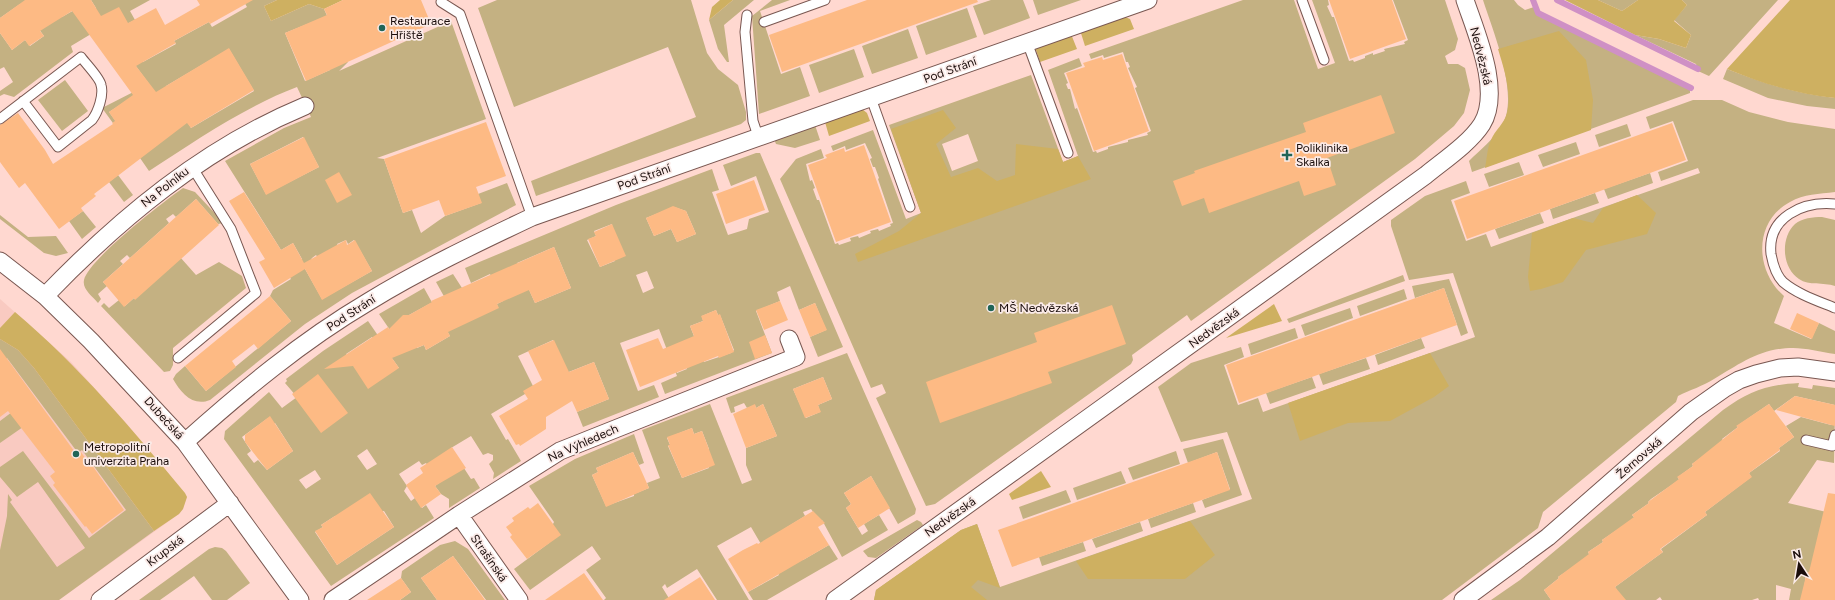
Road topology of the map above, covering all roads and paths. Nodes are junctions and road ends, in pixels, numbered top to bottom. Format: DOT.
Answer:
graph roads {
  1 [pos="825,0"];
  2 [pos="1148,0"];
  3 [pos="1302,0"];
  4 [pos="1465,0"];
  5 [pos="441,2"];
  6 [pos="747,15"];
  7 [pos="764,22"];
  8 [pos="1027,42"];
  9 [pos="1324,60"];
  10 [pos="871,98"];
  11 [pos="23,101"];
  12 [pos="305,106"];
  13 [pos="0,119"];
  14 [pos="758,136"];
  15 [pos="1068,153"];
  16 [pos="192,167"];
  17 [pos="1835,204"];
  18 [pos="910,207"];
  19 [pos="532,217"];
  20 [pos="0,261"];
  21 [pos="44,296"];
  22 [pos="1835,308"];
  23 [pos="789,340"];
  24 [pos="178,358"];
  25 [pos="1835,372"];
  26 [pos="1835,434"];
  27 [pos="1806,440"];
  28 [pos="185,442"];
  29 [pos="230,503"];
  30 [pos="459,515"];
  31 [pos="100,600"];
  32 [pos="300,600"];
  33 [pos="333,600"];
  34 [pos="519,600"];
  35 [pos="835,600"];
  36 [pos="1463,600"];
  1 -- 7 [label="lane"];
  2 -- 8 [label="street, Pod Strání"];
  3 -- 9 [label="lane"];
  4 -- 35 [label="street, Nedvězská"];
  5 -- 19 [label="lane"];
  6 -- 14 [label="lane"];
  8 -- 10 [label="street, Pod Strání"];
  8 -- 15 [label="lane"];
  10 -- 14 [label="street, Pod Strání"];
  10 -- 18 [label="lane"];
  11 -- 11 [label="lane"];
  11 -- 13 [label="lane"];
  12 -- 16 [label="street, Na Polníku"];
  14 -- 19 [label="street, Pod Strání"];
  16 -- 21 [label="street, Na Polníku"];
  16 -- 24 [label="lane"];
  17 -- 22 [label="lane"];
  19 -- 28 [label="street, Pod Strání"];
  20 -- 21 [label="street, Dubečská"];
  21 -- 28 [label="street, Dubečská"];
  23 -- 30 [label="street, Na Výhledech"];
  25 -- 36 [label="street, Žernovská"];
  26 -- 27 [label="lane"];
  28 -- 29 [label="street, Dubečská"];
  29 -- 31 [label="street, Krupská"];
  29 -- 32 [label="street, Dubečská"];
  30 -- 33 [label="street, Na Výhledech"];
  30 -- 34 [label="street, Strašínská"];
}
